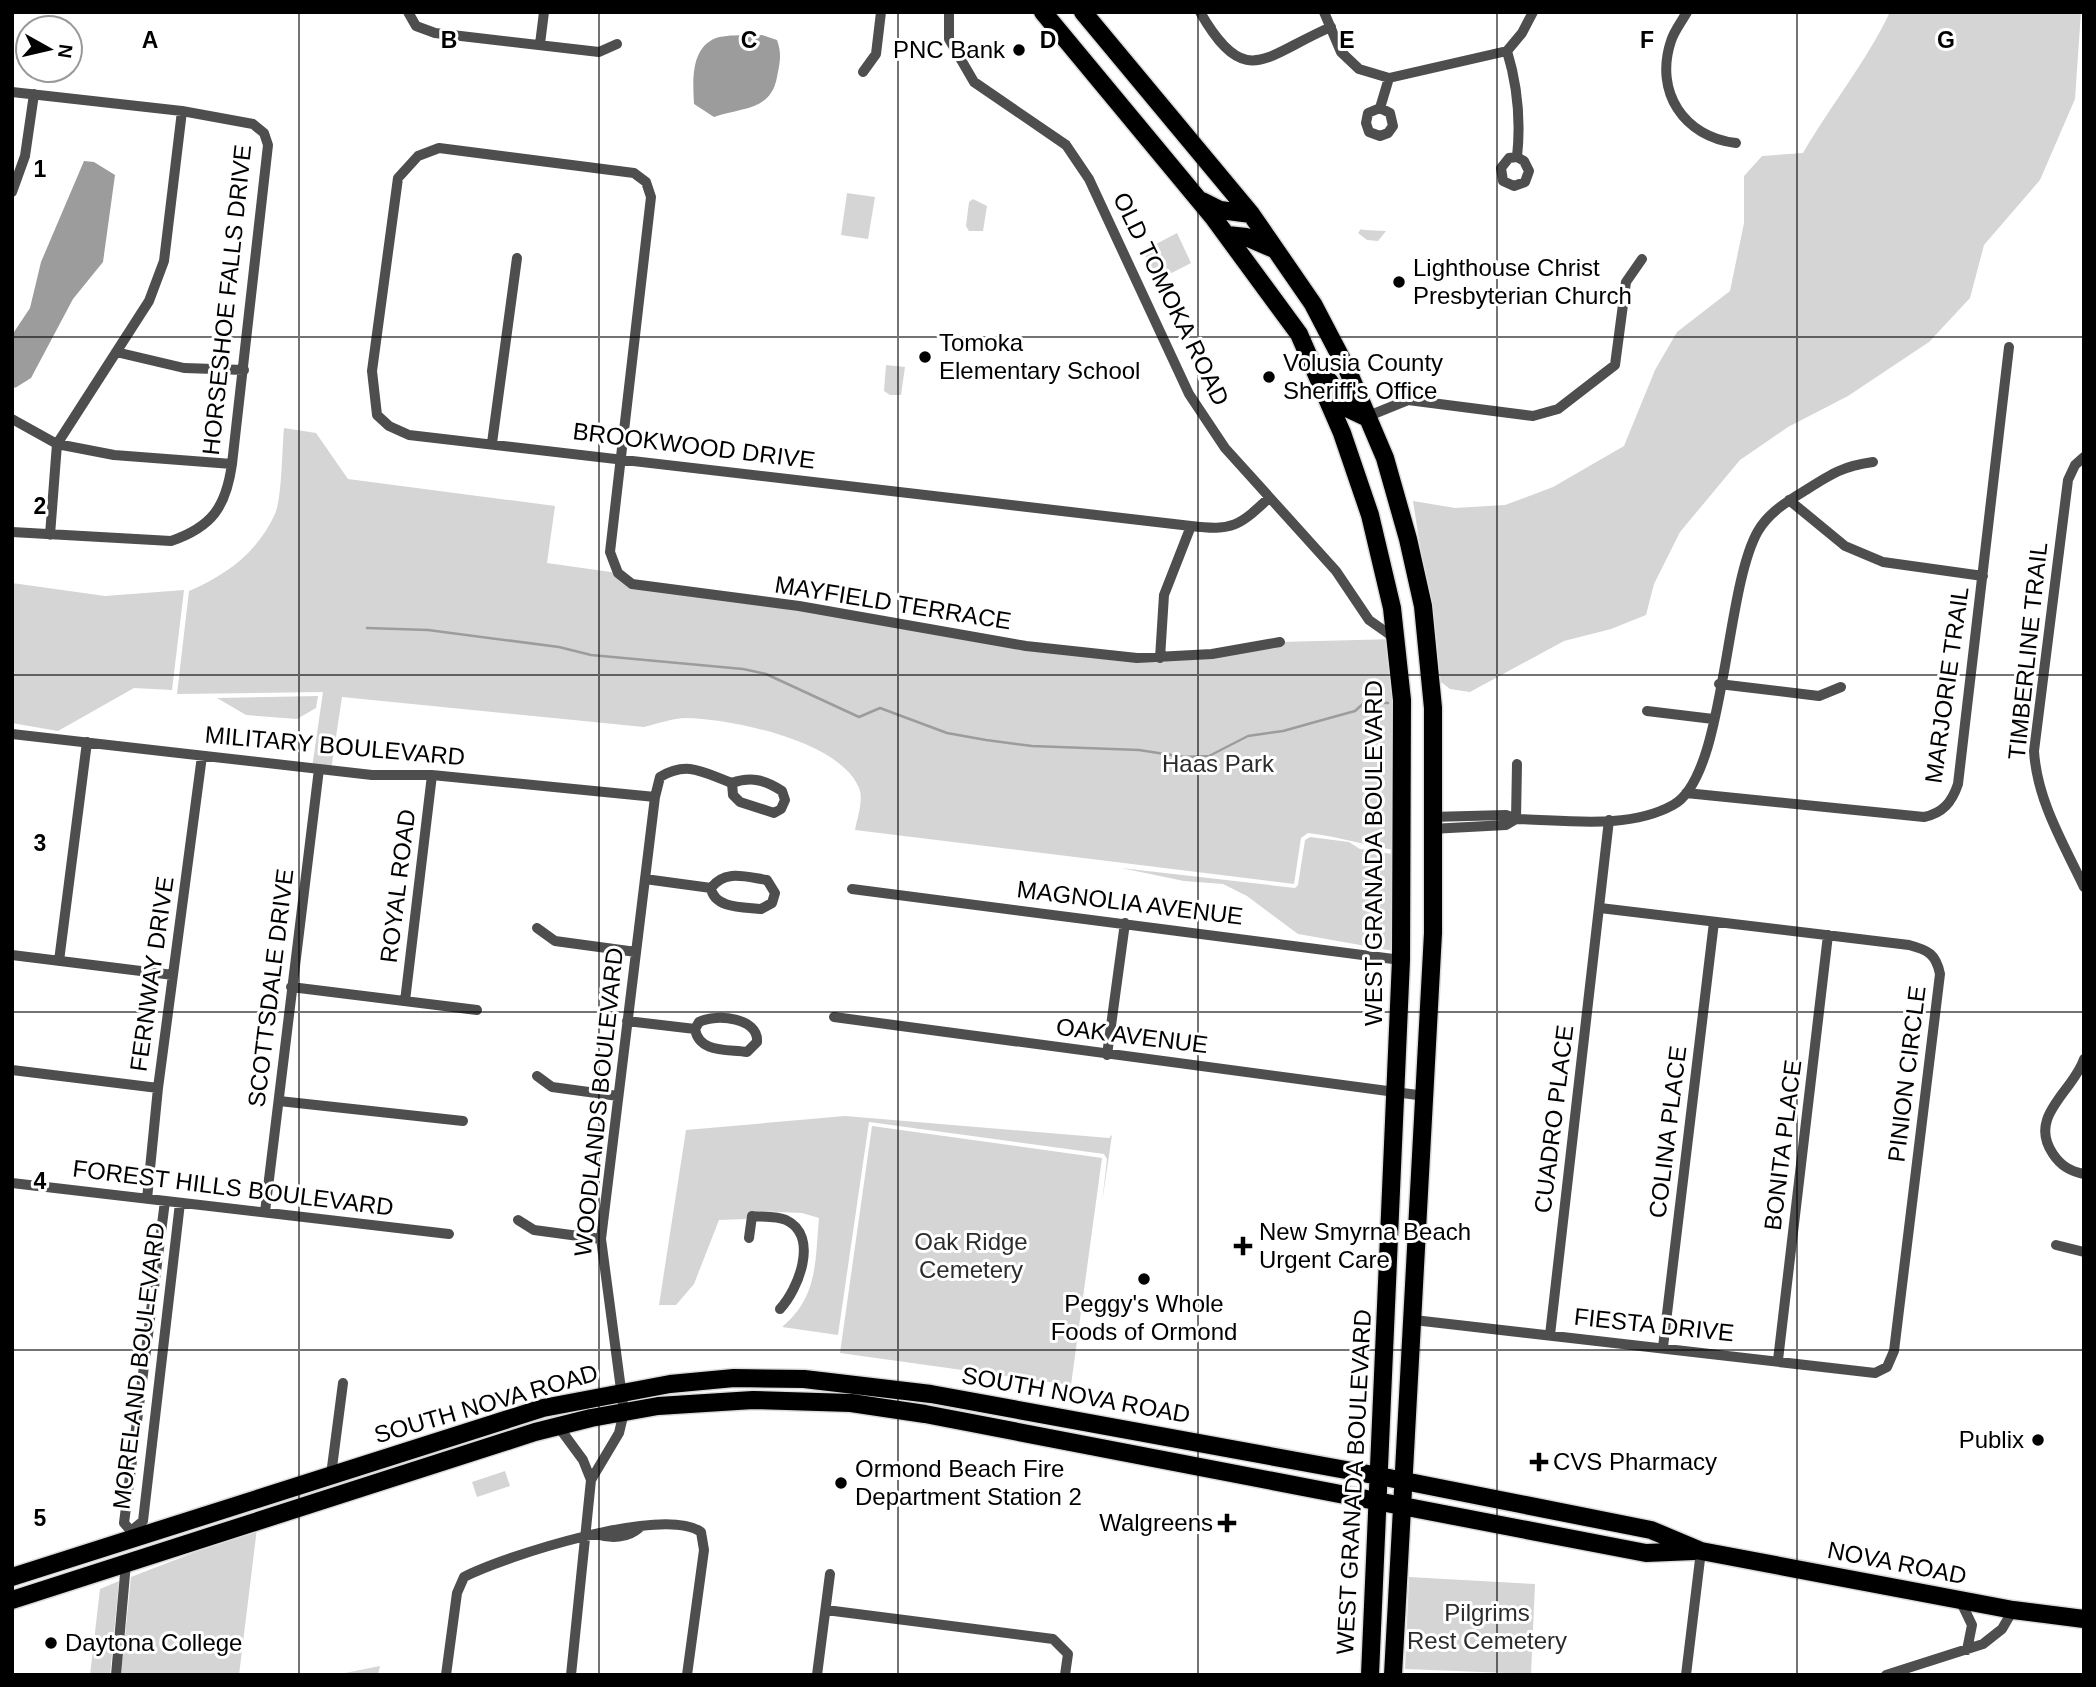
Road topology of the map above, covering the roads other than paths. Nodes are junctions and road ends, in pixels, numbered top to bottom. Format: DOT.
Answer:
graph roads {
  1 [pos="408,12"];
  2 [pos="544,12"];
  3 [pos="881,12"];
  4 [pos="949,12"];
  5 [pos="1042,12"];
  6 [pos="1083,12"];
  7 [pos="1200,12"];
  8 [pos="1324,12"];
  9 [pos="1533,12"];
  10 [pos="1687,12"];
  11 [pos="1331,27"];
  12 [pos="540,44"];
  13 [pos="617,44"];
  14 [pos="1507,51"];
  15 [pos="863,72"];
  16 [pos="1389,78"];
  17 [pos="12,92"];
  18 [pos="34,94"];
  19 [pos="1380,108"];
  20 [pos="182,110"];
  21 [pos="1736,143"];
  22 [pos="418,156"];
  23 [pos="1517,157"];
  24 [pos="12,191"];
  25 [pos="1196,197"];
  26 [pos="1251,214"];
  27 [pos="1227,235"];
  28 [pos="1278,251"];
  29 [pos="517,258"];
  30 [pos="1642,260"];
  31 [pos="1300,334"];
  32 [pos="2009,347"];
  33 [pos="117,352"];
  34 [pos="244,370"];
  35 [pos="1366,417"];
  36 [pos="12,419"];
  37 [pos="1342,433"];
  38 [pos="492,443"];
  39 [pos="57,444"];
  40 [pos="2084,457"];
  41 [pos="1385,458"];
  42 [pos="621,459"];
  43 [pos="1873,462"];
  44 [pos="232,464"];
  45 [pos="1269,498"];
  46 [pos="1789,500"];
  47 [pos="1191,526"];
  48 [pos="12,532"];
  49 [pos="50,535"];
  50 [pos="1983,576"];
  51 [pos="1396,639"];
  52 [pos="1280,642"];
  53 [pos="1160,658"];
  54 [pos="1431,676"];
  55 [pos="1719,684"];
  56 [pos="1841,687"];
  57 [pos="1647,711"];
  58 [pos="1713,719"];
  59 [pos="12,734"];
  60 [pos="87,742"];
  61 [pos="202,756"];
  62 [pos="1517,764"];
  63 [pos="319,769"];
  64 [pos="432,775"];
  65 [pos="1402,779"];
  66 [pos="732,783"];
  67 [pos="1686,793"];
  68 [pos="655,797"];
  69 [pos="1516,820"];
  70 [pos="1609,820"];
  71 [pos="1431,823"];
  72 [pos="645,879"];
  73 [pos="2084,887"];
  74 [pos="710,888"];
  75 [pos="852,889"];
  76 [pos="1600,908"];
  77 [pos="1714,922"];
  78 [pos="1125,923"];
  79 [pos="537,928"];
  80 [pos="1828,935"];
  81 [pos="636,952"];
  82 [pos="12,955"];
  83 [pos="1401,960"];
  84 [pos="59,961"];
  85 [pos="173,975"];
  86 [pos="291,987"];
  87 [pos="405,1001"];
  88 [pos="1430,1001"];
  89 [pos="477,1010"];
  90 [pos="834,1017"];
  91 [pos="627,1021"];
  92 [pos="695,1029"];
  93 [pos="1107,1055"];
  94 [pos="2084,1059"];
  95 [pos="12,1070"];
  96 [pos="537,1076"];
  97 [pos="158,1088"];
  98 [pos="1396,1092"];
  99 [pos="618,1096"];
  100 [pos="1425,1096"];
  101 [pos="279,1101"];
  102 [pos="463,1121"];
  103 [pos="2084,1174"];
  104 [pos="12,1183"];
  105 [pos="147,1199"];
  106 [pos="165,1201"];
  107 [pos="180,1203"];
  108 [pos="265,1212"];
  109 [pos="518,1220"];
  110 [pos="449,1234"];
  111 [pos="750,1238"];
  112 [pos="601,1240"];
  113 [pos="2056,1245"];
  114 [pos="2084,1252"];
  115 [pos="780,1308"];
  116 [pos="150,1310"];
  117 [pos="168,1312"];
  118 [pos="1414,1320"];
  119 [pos="1550,1335"];
  120 [pos="1663,1347"];
  121 [pos="1778,1360"];
  122 [pos="1887,1367"];
  123 [pos="142,1376"];
  124 [pos="160,1378"];
  125 [pos="344,1382"];
  126 [pos="885,1386"];
  127 [pos="621,1391"];
  128 [pos="881,1407"];
  129 [pos="624,1412"];
  130 [pos="558,1426"];
  131 [pos="1144,1433"];
  132 [pos="1097,1447"];
  133 [pos="331,1475"];
  134 [pos="1379,1476"];
  135 [pos="591,1480"];
  136 [pos="1402,1480"];
  137 [pos="1378,1503"];
  138 [pos="309,1504"];
  139 [pos="1400,1507"];
  140 [pos="161,1529"];
  141 [pos="130,1535"];
  142 [pos="590,1535"];
  143 [pos="1701,1551"];
  144 [pos="126,1563"];
  145 [pos="101,1571"];
  146 [pos="830,1574"];
  147 [pos="12,1577"];
  148 [pos="12,1600"];
  149 [pos="1960,1600"];
  150 [pos="826,1609"];
  151 [pos="2013,1609"];
  152 [pos="2084,1619"];
  153 [pos="1967,1650"];
  154 [pos="116,1675"];
  155 [pos="446,1675"];
  156 [pos="571,1675"];
  157 [pos="687,1675"];
  158 [pos="817,1675"];
  159 [pos="1065,1675"];
  160 [pos="1370,1675"];
  161 [pos="1393,1675"];
  162 [pos="1686,1675"];
  163 [pos="1886,1675"];
  1 -- 12 [label="street"];
  2 -- 12 [label="street"];
  3 -- 15 [label="street"];
  4 -- 45 [label="street, OLD TOMOKA ROAD"];
  5 -- 25 [label="main road, WEST GRANADA BOULEVARD"];
  6 -- 26 [label="main road, WEST GRANADA BOULEVARD"];
  7 -- 11 [label="street"];
  8 -- 11 [label="street"];
  9 -- 14 [label="street"];
  10 -- 21 [label="street"];
  11 -- 16 [label="street"];
  12 -- 13 [label="street"];
  14 -- 16 [label="street"];
  14 -- 23 [label="street"];
  16 -- 19 [label="street"];
  17 -- 18 [label="street, HORSESHOE FALLS DRIVE"];
  18 -- 20 [label="street, HORSESHOE FALLS DRIVE"];
  18 -- 24 [label="street"];
  20 -- 33 [label="street"];
  20 -- 34 [label="street, HORSESHOE FALLS DRIVE"];
  22 -- 38 [label="street, BROOKWOOD DRIVE"];
  22 -- 42 [label="street, MAYFIELD TERRACE"];
  25 -- 26 [label="main road"];
  25 -- 27 [label="main road, WEST GRANADA BOULEVARD"];
  26 -- 28 [label="main road, WEST GRANADA BOULEVARD"];
  27 -- 28 [label="main road"];
  27 -- 31 [label="main road, WEST GRANADA BOULEVARD"];
  28 -- 35 [label="main road, WEST GRANADA BOULEVARD"];
  29 -- 38 [label="street"];
  30 -- 35 [label="street"];
  31 -- 35 [label="main road"];
  31 -- 37 [label="main road, WEST GRANADA BOULEVARD"];
  32 -- 50 [label="street, MARJORIE TRAIL"];
  33 -- 34 [label="street"];
  33 -- 39 [label="street"];
  34 -- 44 [label="street, HORSESHOE FALLS DRIVE"];
  35 -- 41 [label="main road, WEST GRANADA BOULEVARD"];
  36 -- 39 [label="street"];
  37 -- 41 [label="main road"];
  37 -- 51 [label="main road, WEST GRANADA BOULEVARD"];
  38 -- 42 [label="street, BROOKWOOD DRIVE"];
  39 -- 44 [label="street"];
  39 -- 49 [label="street"];
  40 -- 73 [label="street, TIMBERLINE TRAIL"];
  41 -- 54 [label="main road, WEST GRANADA BOULEVARD"];
  42 -- 47 [label="street, BROOKWOOD DRIVE"];
  42 -- 53 [label="street, MAYFIELD TERRACE"];
  43 -- 46 [label="street"];
  44 -- 49 [label="street, HORSESHOE FALLS DRIVE"];
  45 -- 47 [label="street, BROOKWOOD DRIVE"];
  45 -- 51 [label="street, OLD TOMOKA ROAD"];
  46 -- 50 [label="street"];
  46 -- 55 [label="street"];
  47 -- 53 [label="street"];
  48 -- 49 [label="street, HORSESHOE FALLS DRIVE"];
  50 -- 67 [label="street, MARJORIE TRAIL"];
  51 -- 54 [label="main road"];
  51 -- 65 [label="main road, WEST GRANADA BOULEVARD"];
  52 -- 53 [label="street, MAYFIELD TERRACE"];
  54 -- 71 [label="main road, WEST GRANADA BOULEVARD"];
  55 -- 56 [label="street"];
  55 -- 58 [label="street"];
  57 -- 58 [label="street"];
  58 -- 67 [label="street"];
  59 -- 60 [label="street, MILITARY BOULEVARD"];
  60 -- 61 [label="street, MILITARY BOULEVARD"];
  60 -- 84 [label="street"];
  61 -- 63 [label="street, MILITARY BOULEVARD"];
  61 -- 85 [label="street, FERNWAY DRIVE"];
  62 -- 69 [label="street"];
  63 -- 64 [label="street, MILITARY BOULEVARD"];
  63 -- 86 [label="street, SCOTTSDALE DRIVE"];
  64 -- 68 [label="street, MILITARY BOULEVARD"];
  64 -- 87 [label="street, ROYAL ROAD"];
  65 -- 71 [label="main road"];
  65 -- 83 [label="main road, WEST GRANADA BOULEVARD"];
  66 -- 66 [label="street"];
  66 -- 68 [label="street"];
  67 -- 70 [label="street"];
  68 -- 72 [label="street, WOODLANDS BOULEVARD"];
  69 -- 70 [label="street"];
  69 -- 71 [label="street"];
  70 -- 76 [label="street, CUADRO PLACE"];
  71 -- 88 [label="main road, WEST GRANADA BOULEVARD"];
  72 -- 74 [label="street"];
  72 -- 81 [label="street, WOODLANDS BOULEVARD"];
  74 -- 74 [label="street"];
  75 -- 78 [label="street, MAGNOLIA AVENUE"];
  76 -- 77 [label="street, PINION CIRCLE"];
  76 -- 119 [label="street, CUADRO PLACE"];
  77 -- 80 [label="street, PINION CIRCLE"];
  77 -- 120 [label="street, COLINA PLACE"];
  78 -- 83 [label="street, MAGNOLIA AVENUE"];
  78 -- 93 [label="street"];
  79 -- 81 [label="street"];
  80 -- 121 [label="street, BONITA PLACE"];
  80 -- 122 [label="street, PINION CIRCLE"];
  81 -- 91 [label="street, WOODLANDS BOULEVARD"];
  82 -- 84 [label="street"];
  83 -- 88 [label="main road"];
  83 -- 98 [label="main road, WEST GRANADA BOULEVARD"];
  84 -- 85 [label="street"];
  85 -- 97 [label="street, FERNWAY DRIVE"];
  86 -- 87 [label="street"];
  86 -- 101 [label="street, SCOTTSDALE DRIVE"];
  87 -- 89 [label="street"];
  88 -- 100 [label="main road, WEST GRANADA BOULEVARD"];
  90 -- 93 [label="street, OAK AVENUE"];
  91 -- 92 [label="street"];
  91 -- 99 [label="street, WOODLANDS BOULEVARD"];
  92 -- 92 [label="street"];
  93 -- 98 [label="street, OAK AVENUE"];
  94 -- 103 [label="street"];
  95 -- 97 [label="street"];
  96 -- 99 [label="street"];
  97 -- 105 [label="street, FERNWAY DRIVE"];
  98 -- 100 [label="street, OAK AVENUE"];
  98 -- 134 [label="main road, WEST GRANADA BOULEVARD"];
  99 -- 112 [label="street, WOODLANDS BOULEVARD"];
  100 -- 118 [label="main road, WEST GRANADA BOULEVARD"];
  101 -- 102 [label="street"];
  101 -- 108 [label="street, SCOTTSDALE DRIVE"];
  104 -- 105 [label="street, FOREST HILLS BOULEVARD"];
  105 -- 106 [label="street, FOREST HILLS BOULEVARD"];
  106 -- 107 [label="street, FOREST HILLS BOULEVARD"];
  106 -- 116 [label="street, MORELAND BOULEVARD"];
  107 -- 108 [label="street, FOREST HILLS BOULEVARD"];
  107 -- 117 [label="street, MORELAND BOULEVARD"];
  108 -- 110 [label="street, FOREST HILLS BOULEVARD"];
  109 -- 112 [label="street"];
  111 -- 115 [label="street"];
  112 -- 127 [label="street, WOODLANDS BOULEVARD"];
  113 -- 114 [label="street"];
  116 -- 117 [label="street"];
  116 -- 123 [label="street, MORELAND BOULEVARD"];
  117 -- 124 [label="street, MORELAND BOULEVARD"];
  118 -- 119 [label="street, FIESTA DRIVE"];
  118 -- 136 [label="main road, WEST GRANADA BOULEVARD"];
  119 -- 120 [label="street, FIESTA DRIVE"];
  120 -- 121 [label="street, FIESTA DRIVE"];
  121 -- 122 [label="street, FIESTA DRIVE"];
  123 -- 124 [label="street"];
  123 -- 141 [label="street, MORELAND BOULEVARD"];
  124 -- 141 [label="street, MORELAND BOULEVARD"];
  125 -- 133 [label="street"];
  126 -- 127 [label="main road, SOUTH NOVA ROAD"];
  126 -- 128 [label="street"];
  126 -- 131 [label="main road, SOUTH NOVA ROAD"];
  127 -- 129 [label="street, WOODLANDS BOULEVARD"];
  127 -- 133 [label="main road, SOUTH NOVA ROAD"];
  128 -- 129 [label="main road, SOUTH NOVA ROAD"];
  128 -- 132 [label="main road, SOUTH NOVA ROAD"];
  129 -- 130 [label="main road, SOUTH NOVA ROAD"];
  129 -- 135 [label="street"];
  130 -- 135 [label="street"];
  130 -- 138 [label="main road, SOUTH NOVA ROAD"];
  131 -- 132 [label="main road"];
  131 -- 134 [label="main road, SOUTH NOVA ROAD"];
  132 -- 137 [label="main road, SOUTH NOVA ROAD"];
  133 -- 138 [label="main road"];
  133 -- 140 [label="main road, SOUTH NOVA ROAD"];
  134 -- 136 [label="main road, SOUTH NOVA ROAD"];
  134 -- 137 [label="main road, WEST GRANADA BOULEVARD"];
  135 -- 142 [label="street"];
  136 -- 139 [label="main road, WEST GRANADA BOULEVARD"];
  136 -- 143 [label="main road, NOVA ROAD"];
  137 -- 139 [label="main road, NOVA ROAD"];
  137 -- 160 [label="main road, WEST GRANADA BOULEVARD"];
  138 -- 144 [label="main road, SOUTH NOVA ROAD"];
  139 -- 143 [label="main road, NOVA ROAD"];
  139 -- 161 [label="main road, WEST GRANADA BOULEVARD"];
  140 -- 141 [label="main road, SOUTH NOVA ROAD"];
  140 -- 144 [label="main road"];
  141 -- 145 [label="main road"];
  141 -- 147 [label="main road, SOUTH NOVA ROAD"];
  142 -- 155 [label="street"];
  142 -- 156 [label="street"];
  142 -- 157 [label="street"];
  143 -- 149 [label="main road, NOVA ROAD"];
  143 -- 162 [label="street"];
  144 -- 145 [label="main road, SOUTH NOVA ROAD"];
  144 -- 154 [label="street"];
  145 -- 148 [label="main road, SOUTH NOVA ROAD"];
  146 -- 150 [label="street"];
  149 -- 151 [label="main road, NOVA ROAD"];
  149 -- 153 [label="street"];
  150 -- 158 [label="street"];
  150 -- 159 [label="street"];
  151 -- 152 [label="main road, NOVA ROAD"];
  151 -- 153 [label="street"];
  153 -- 163 [label="street"];
}
